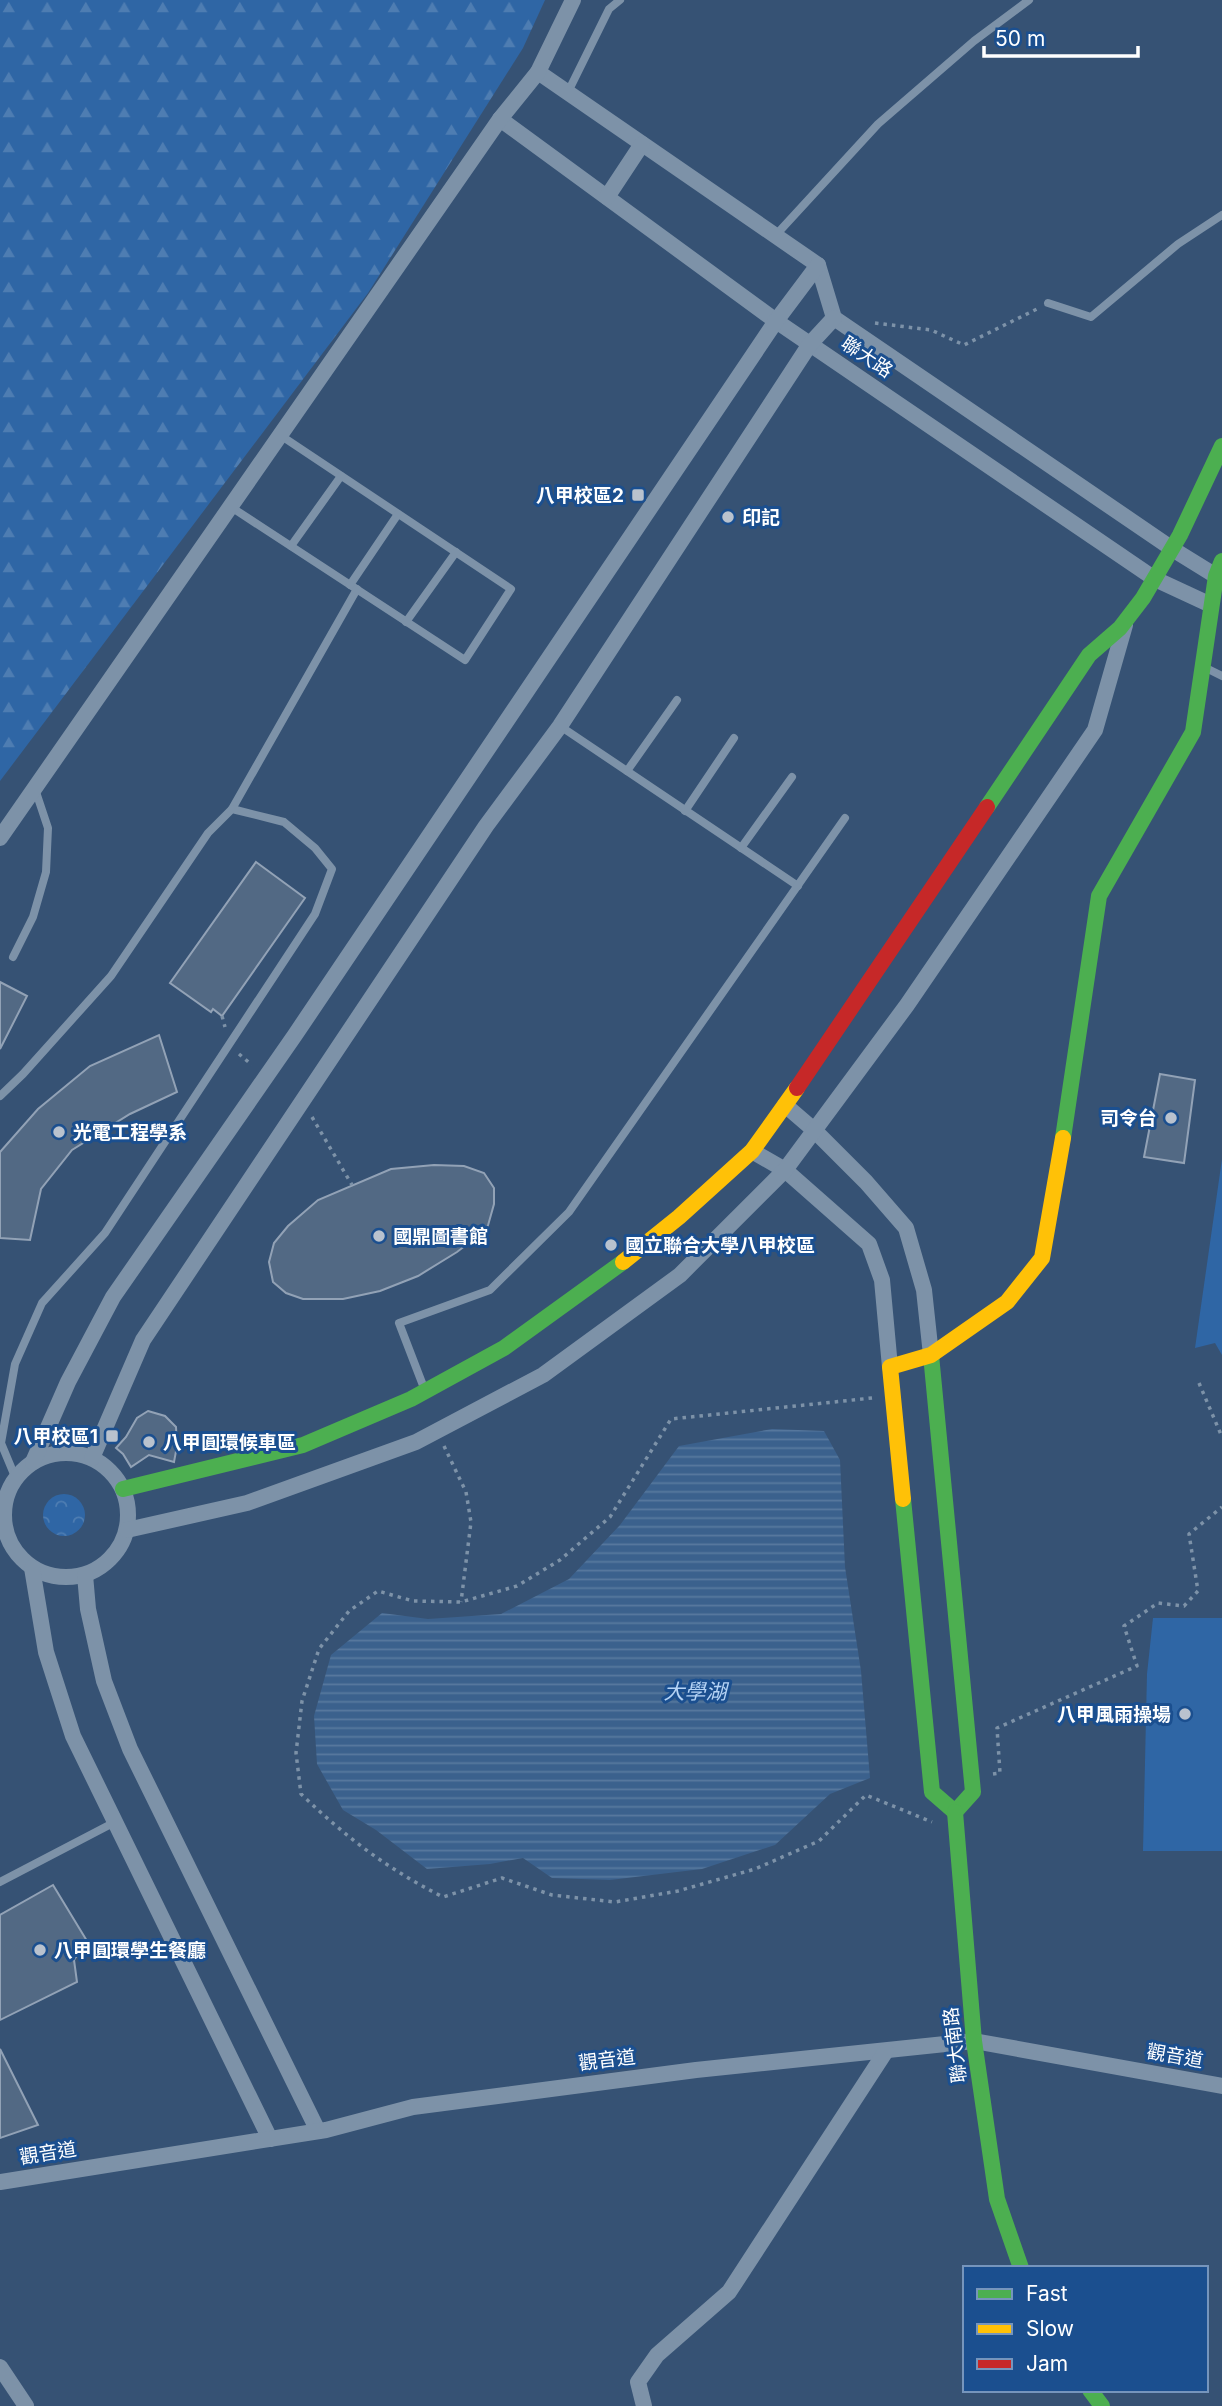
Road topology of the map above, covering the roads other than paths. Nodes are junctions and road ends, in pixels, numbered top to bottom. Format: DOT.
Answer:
graph roads {
  1 [pos="573,0"];
  2 [pos="620,0"];
  3 [pos="1028,0"];
  4 [pos="538,72"];
  5 [pos="568,92"];
  6 [pos="500,119"];
  7 [pos="642,144"];
  8 [pos="607,197"];
  9 [pos="1222,215"];
  10 [pos="775,236"];
  11 [pos="818,265"];
  12 [pos="1048,303"];
  13 [pos="834,318"];
  14 [pos="776,321"];
  15 [pos="810,344"];
  16 [pos="280,435"];
  17 [pos="1222,446"];
  18 [pos="341,476"];
  19 [pos="231,507"];
  20 [pos="398,514"];
  21 [pos="291,546"];
  22 [pos="1174,550"];
  23 [pos="456,552"];
  24 [pos="1220,572"];
  25 [pos="1154,579"];
  26 [pos="353,587"];
  27 [pos="1217,608"];
  28 [pos="1127,620"];
  29 [pos="406,622"];
  30 [pos="1203,667"];
  31 [pos="1222,676"];
  32 [pos="677,700"];
  33 [pos="560,726"];
  34 [pos="734,738"];
  35 [pos="627,772"];
  36 [pos="792,777"];
  37 [pos="35,789"];
  38 [pos="232,809"];
  39 [pos="685,811"];
  40 [pos="845,818"];
  41 [pos="0,838"];
  42 [pos="741,848"];
  43 [pos="798,887"];
  44 [pos="13,957"];
  45 [pos="0,1096"];
  46 [pos="785,1105"];
  47 [pos="814,1130"];
  48 [pos="752,1151"];
  49 [pos="785,1170"];
  50 [pos="931,1355"];
  51 [pos="890,1367"];
  52 [pos="425,1391"];
  53 [pos="92,1458"];
  54 [pos="33,1462"];
  55 [pos="16,1479"];
  56 [pos="123,1489"];
  57 [pos="2,1524"];
  58 [pos="127,1530"];
  59 [pos="32,1568"];
  60 [pos="85,1575"];
  61 [pos="955,1812"];
  62 [pos="115,1822"];
  63 [pos="0,1882"];
  64 [pos="974,2041"];
  65 [pos="886,2051"];
  66 [pos="1222,2086"];
  67 [pos="318,2132"];
  68 [pos="270,2139"];
  69 [pos="0,2182"];
  70 [pos="1020,2266"];
  71 [pos="0,2367"];
  72 [pos="26,2406"];
  73 [pos="644,2406"];
  1 -- 4 [label="street"];
  2 -- 5 [label="lane"];
  3 -- 10 [label="lane"];
  4 -- 5 [label="street"];
  4 -- 6 [label="street"];
  5 -- 7 [label="street"];
  6 -- 8 [label="street, 聯大路"];
  6 -- 16 [label="street"];
  7 -- 8 [label="street"];
  7 -- 10 [label="street"];
  8 -- 14 [label="street, 聯大路"];
  9 -- 12 [label="lane"];
  10 -- 11 [label="street"];
  11 -- 13 [label="street, 聯大路"];
  11 -- 14 [label="street"];
  13 -- 15 [label="street"];
  13 -- 22 [label="street, 聯大路"];
  14 -- 15 [label="street, 聯大路"];
  14 -- 54 [label="street"];
  15 -- 25 [label="street, 聯大路"];
  15 -- 33 [label="street"];
  16 -- 18 [label="lane"];
  16 -- 19 [label="street"];
  17 -- 22 [label="street"];
  18 -- 20 [label="lane"];
  18 -- 21 [label="lane"];
  19 -- 21 [label="lane"];
  19 -- 37 [label="street"];
  20 -- 23 [label="lane"];
  20 -- 26 [label="lane"];
  21 -- 26 [label="lane"];
  22 -- 24 [label="street, 聯大路"];
  22 -- 25 [label="street"];
  23 -- 29 [label="lane"];
  23 -- 29 [label="lane"];
  24 -- 27 [label="street"];
  25 -- 27 [label="street, 聯大路"];
  25 -- 28 [label="street"];
  26 -- 29 [label="lane"];
  26 -- 38 [label="lane"];
  27 -- 30 [label="street"];
  28 -- 46 [label="street"];
  28 -- 47 [label="street"];
  30 -- 31 [label="lane"];
  30 -- 50 [label="street"];
  32 -- 35 [label="lane"];
  33 -- 35 [label="lane"];
  33 -- 53 [label="street"];
  34 -- 39 [label="lane"];
  35 -- 39 [label="lane"];
  36 -- 42 [label="lane"];
  37 -- 41 [label="street"];
  37 -- 44 [label="lane"];
  38 -- 45 [label="lane"];
  38 -- 55 [label="lane"];
  39 -- 42 [label="lane"];
  40 -- 43 [label="lane"];
  42 -- 43 [label="lane"];
  43 -- 52 [label="lane"];
  46 -- 47 [label="street"];
  46 -- 48 [label="street"];
  47 -- 49 [label="street"];
  47 -- 50 [label="street"];
  48 -- 49 [label="street"];
  48 -- 52 [label="street"];
  49 -- 51 [label="street"];
  49 -- 58 [label="street"];
  50 -- 51 [label="street"];
  50 -- 61 [label="street"];
  51 -- 61 [label="street"];
  52 -- 56 [label="street"];
  53 -- 54 [label="street"];
  53 -- 56 [label="street"];
  54 -- 55 [label="street"];
  55 -- 57 [label="street"];
  56 -- 58 [label="street"];
  57 -- 59 [label="street"];
  58 -- 60 [label="street"];
  59 -- 60 [label="street"];
  59 -- 62 [label="street"];
  60 -- 67 [label="street"];
  61 -- 64 [label="street, 聯大南路"];
  62 -- 63 [label="lane"];
  62 -- 68 [label="street"];
  64 -- 65 [label="street, 觀音道"];
  64 -- 66 [label="street, 觀音道"];
  64 -- 70 [label="street, 聯大南路"];
  65 -- 67 [label="street, 觀音道"];
  65 -- 73 [label="street"];
  67 -- 68 [label="street, 觀音道"];
  68 -- 69 [label="street, 觀音道"];
  71 -- 72 [label="street"];
}
